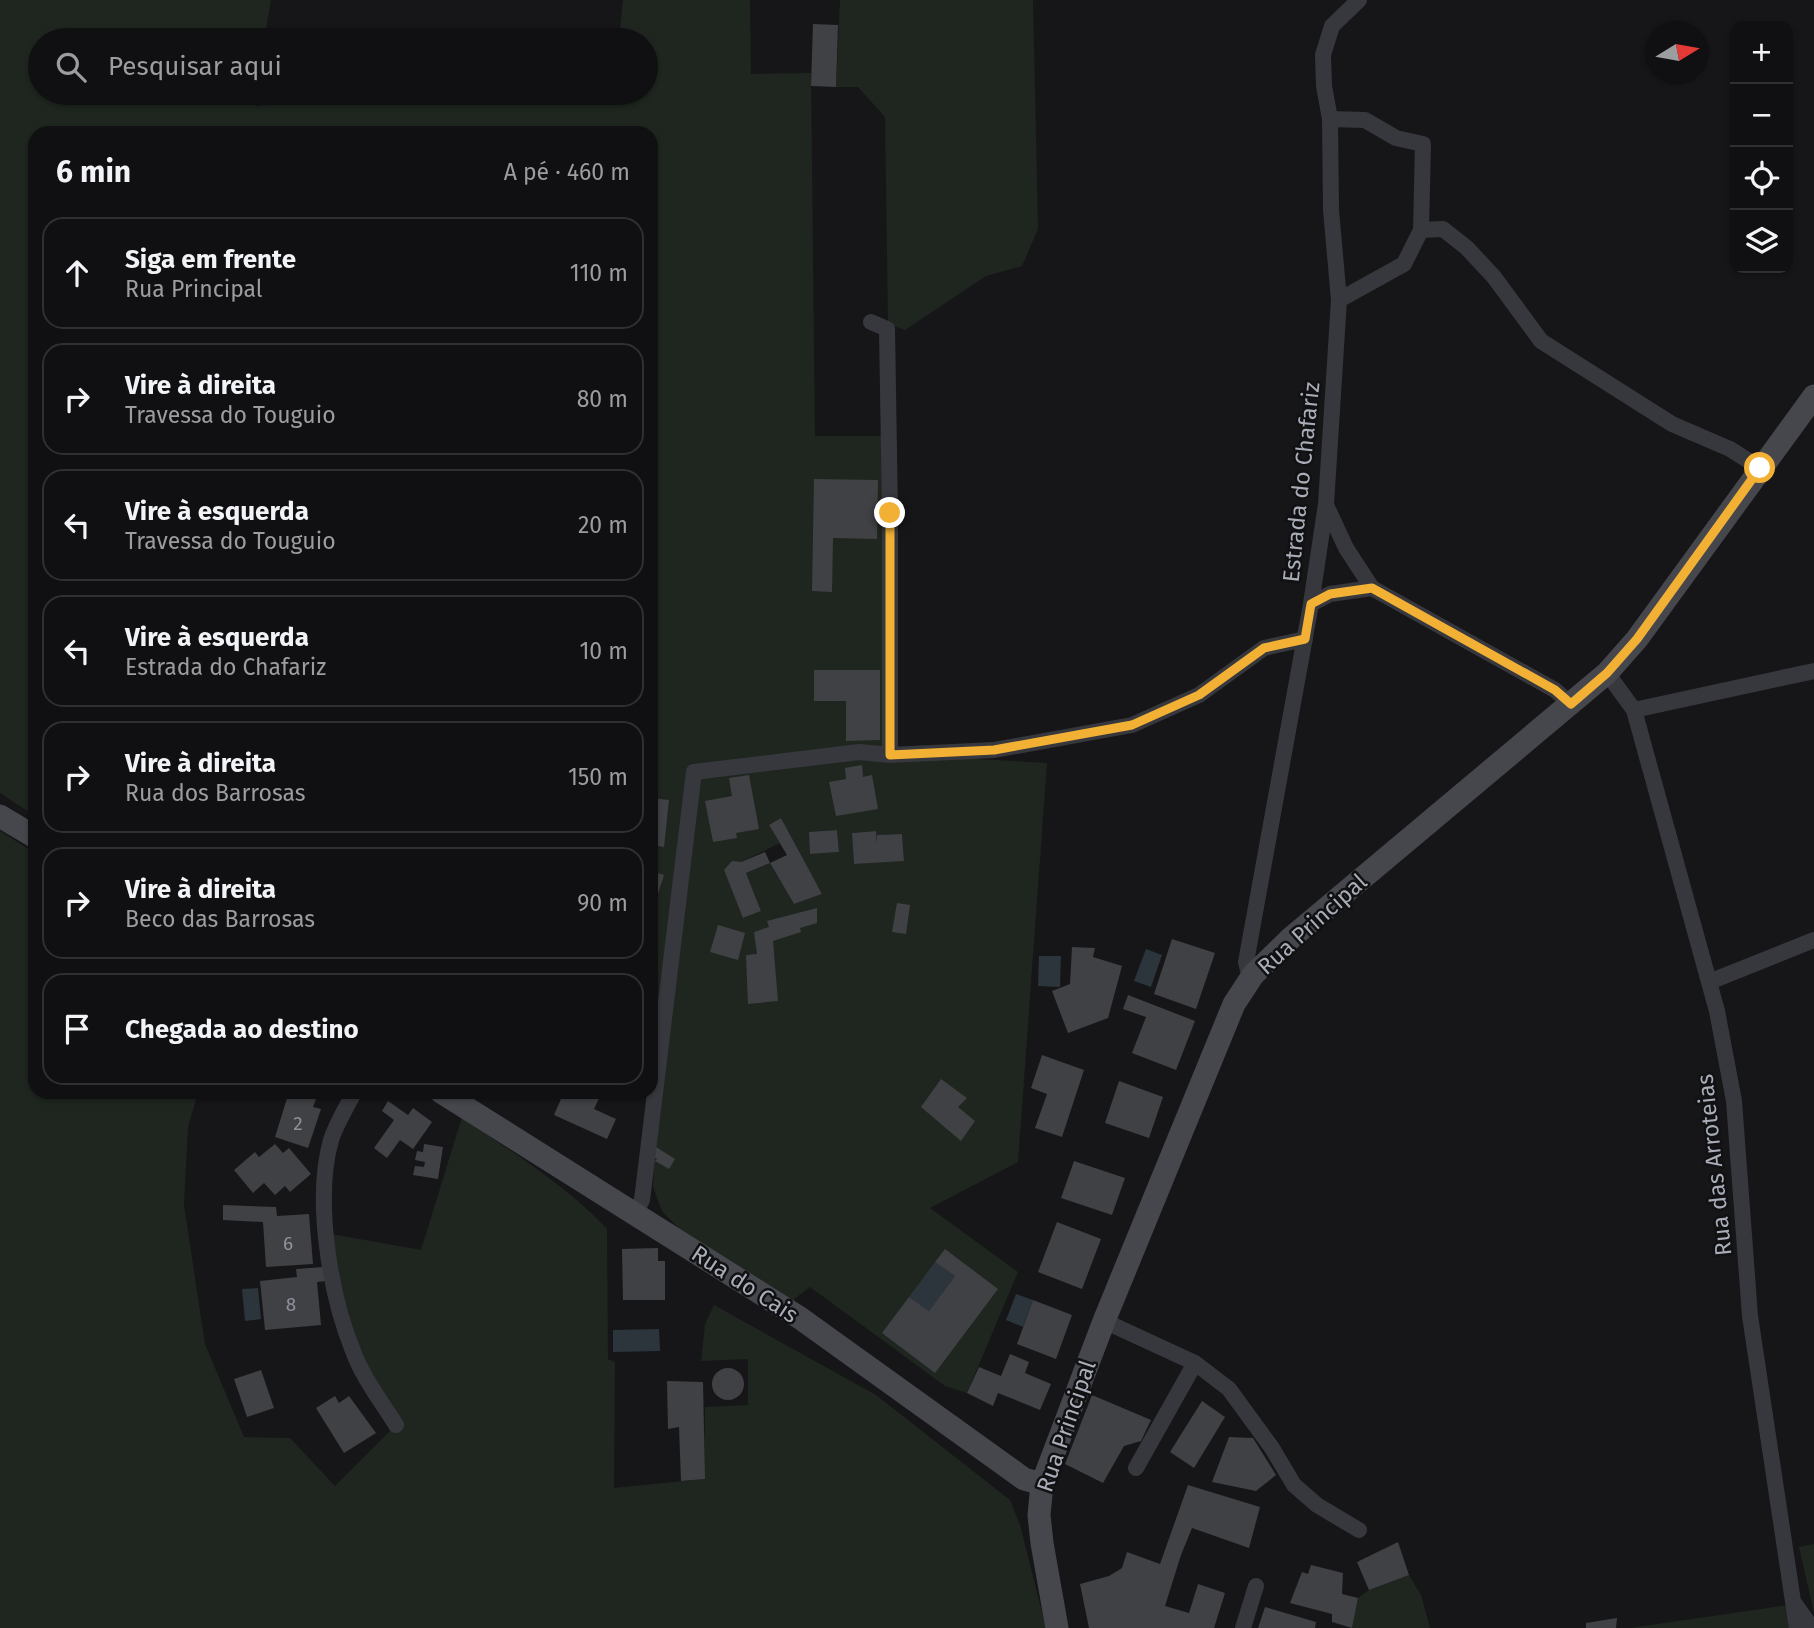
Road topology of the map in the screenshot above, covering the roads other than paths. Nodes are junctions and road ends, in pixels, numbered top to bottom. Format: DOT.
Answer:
graph roads {
  1 [pos="1359,0"];
  2 [pos="1330,119"];
  3 [pos="1421,230"];
  4 [pos="1339,300"];
  5 [pos="871,322"];
  6 [pos="1810,409"];
  7 [pos="1760,468"];
  8 [pos="1326,504"];
  9 [pos="1372,588"];
  10 [pos="1311,604"];
  11 [pos="1305,639"];
  12 [pos="1814,671"];
  13 [pos="1607,673"];
  14 [pos="1571,704"];
  15 [pos="1634,710"];
  16 [pos="890,755"];
  17 [pos="0,816"];
  18 [pos="28,833"];
  19 [pos="1814,940"];
  20 [pos="1253,975"];
  21 [pos="1709,982"];
  22 [pos="658,1068"];
  23 [pos="351,1099"];
  24 [pos="452,1099"];
  25 [pos="654,1099"];
  26 [pos="635,1213"];
  27 [pos="1104,1321"];
  28 [pos="1195,1363"];
  29 [pos="396,1425"];
  30 [pos="1136,1468"];
  31 [pos="1042,1484"];
  32 [pos="1359,1530"];
  33 [pos="1256,1586"];
  34 [pos="1793,1601"];
  35 [pos="1057,1628"];
  36 [pos="1243,1628"];
  37 [pos="1797,1628"];
  38 [pos="1812,1628"];
  1 -- 2 [label="street, Estrada do Chafariz"];
  2 -- 3 [label="street"];
  2 -- 4 [label="street, Estrada do Chafariz"];
  3 -- 4 [label="street"];
  3 -- 7 [label="street"];
  4 -- 8 [label="street, Estrada do Chafariz"];
  5 -- 16 [label="street"];
  6 -- 7 [label="street, Rua Principal"];
  7 -- 13 [label="street, Rua Principal"];
  8 -- 9 [label="street"];
  8 -- 10 [label="street, Estrada do Chafariz"];
  9 -- 10 [label="street"];
  9 -- 14 [label="street"];
  10 -- 11 [label="street, Estrada do Chafariz"];
  11 -- 16 [label="street"];
  11 -- 20 [label="street, Estrada do Chafariz"];
  12 -- 15 [label="street"];
  13 -- 14 [label="street, Rua Principal"];
  13 -- 15 [label="street, Rua das Arroteias"];
  14 -- 20 [label="street, Rua Principal"];
  15 -- 21 [label="street, Rua das Arroteias"];
  16 -- 22 [label="street"];
  17 -- 18 [label="street"];
  19 -- 21 [label="street"];
  20 -- 27 [label="street, Rua Principal"];
  21 -- 34 [label="street, Rua das Arroteias"];
  23 -- 29 [label="street"];
  24 -- 26 [label="street, Rua do Cais"];
  25 -- 26 [label="street"];
  26 -- 31 [label="street, Rua do Cais"];
  27 -- 28 [label="street"];
  27 -- 31 [label="street, Rua Principal"];
  28 -- 30 [label="street"];
  28 -- 32 [label="street"];
  31 -- 35 [label="street, Rua Principal"];
  33 -- 36 [label="street"];
  34 -- 37 [label="street, Rua das Arroteias"];
  34 -- 38 [label="street"];
}
